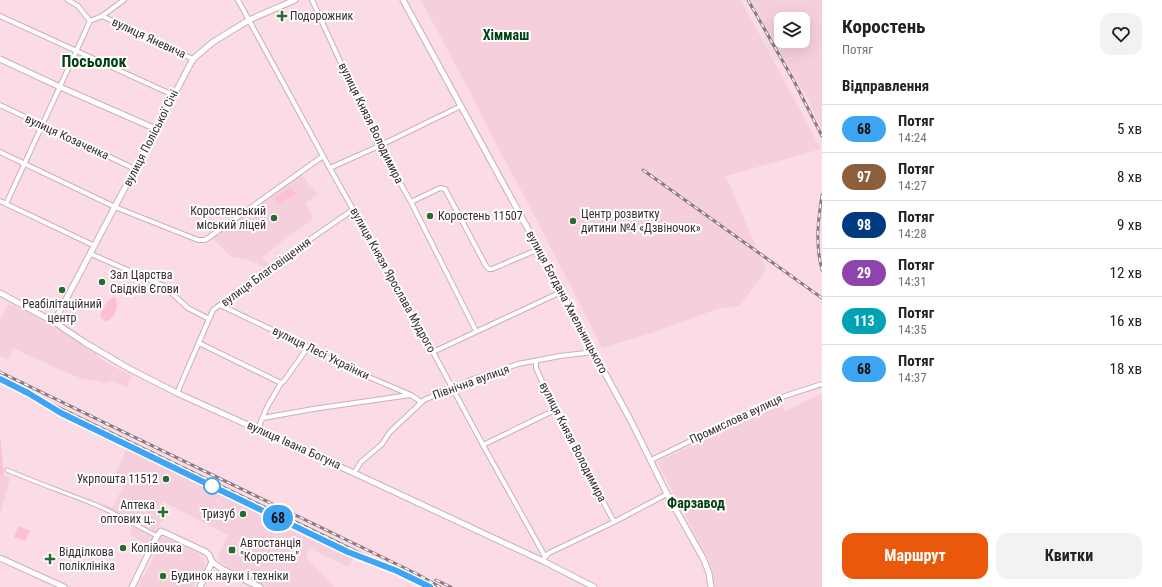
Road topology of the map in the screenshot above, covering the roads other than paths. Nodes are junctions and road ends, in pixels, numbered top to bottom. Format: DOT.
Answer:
graph roads {
  1 [pos="68,0"];
  2 [pos="124,0"];
  3 [pos="238,0"];
  4 [pos="295,0"];
  5 [pos="312,0"];
  6 [pos="403,0"];
  7 [pos="0,16"];
  8 [pos="102,16"];
  9 [pos="249,20"];
  10 [pos="90,21"];
  11 [pos="76,51"];
  12 [pos="0,59"];
  13 [pos="193,59"];
  14 [pos="60,87"];
  15 [pos="173,95"];
  16 [pos="0,105"];
  17 [pos="461,106"];
  18 [pos="42,126"];
  19 [pos="156,129"];
  20 [pos="379,146"];
  21 [pos="0,152"];
  22 [pos="323,156"];
  23 [pos="24,163"];
  24 [pos="330,168"];
  25 [pos="135,169"];
  26 [pos="0,202"];
  27 [pos="410,202"];
  28 [pos="6,204"];
  29 [pos="116,207"];
  30 [pos="354,209"];
  31 [pos="95,246"];
  32 [pos="539,249"];
  33 [pos="91,254"];
  34 [pos="561,292"];
  35 [pos="0,293"];
  36 [pos="220,306"];
  37 [pos="209,319"];
  38 [pos="54,322"];
  39 [pos="476,331"];
  40 [pos="199,343"];
  41 [pos="308,347"];
  42 [pos="433,352"];
  43 [pos="594,352"];
  44 [pos="536,361"];
  45 [pos="281,382"];
  46 [pos="822,384"];
  47 [pos="452,388"];
  48 [pos="177,393"];
  49 [pos="411,395"];
  50 [pos="421,402"];
  51 [pos="555,410"];
  52 [pos="262,418"];
  53 [pos="258,429"];
  54 [pos="483,445"];
  55 [pos="651,460"];
  56 [pos="7,470"];
  57 [pos="354,472"];
  58 [pos="667,494"];
  59 [pos="614,522"];
  60 [pos="158,534"];
  61 [pos="0,558"];
  62 [pos="544,559"];
  63 [pos="212,562"];
  64 [pos="64,587"];
  65 [pos="132,587"];
  66 [pos="200,587"];
  67 [pos="260,587"];
  68 [pos="594,587"];
  69 [pos="712,587"];
  1 -- 10 [label="street"];
  2 -- 8 [label="street"];
  3 -- 9 [label="street, вулиця Князя Ярослава Мудрого"];
  4 -- 9 [label="street, вулиця Поліської Січі"];
  5 -- 20 [label="street, вулиця Князя Володимира"];
  6 -- 17 [label="street, вулиця Богдана Хмельницького"];
  7 -- 11 [label="street"];
  8 -- 10 [label="street, вулиця Яневича"];
  8 -- 13 [label="street, вулиця Яневича"];
  9 -- 13 [label="street, вулиця Поліської Січі"];
  9 -- 22 [label="street, вулиця Князя Ярослава Мудрого"];
  10 -- 11 [label="street"];
  11 -- 14 [label="street"];
  11 -- 15 [label="street"];
  12 -- 14 [label="street"];
  13 -- 15 [label="street, вулиця Поліської Січі"];
  14 -- 18 [label="street"];
  14 -- 19 [label="street"];
  15 -- 19 [label="street, вулиця Поліської Січі"];
  16 -- 18 [label="street, вулиця Козаченка"];
  17 -- 20 [label="street"];
  17 -- 32 [label="street, вулиця Богдана Хмельницького"];
  18 -- 23 [label="street"];
  18 -- 25 [label="street, вулиця Козаченка"];
  19 -- 25 [label="street, вулиця Поліської Січі"];
  20 -- 24 [label="street"];
  20 -- 27 [label="street, вулиця Князя Володимира"];
  21 -- 23 [label="street"];
  22 -- 24 [label="street, вулиця Князя Ярослава Мудрого"];
  22 -- 29 [label="street"];
  23 -- 28 [label="street"];
  23 -- 29 [label="street"];
  24 -- 30 [label="street, вулиця Князя Ярослава Мудрого"];
  25 -- 29 [label="street, вулиця Поліської Січі"];
  26 -- 28 [label="street"];
  27 -- 32 [label="street"];
  27 -- 39 [label="street, вулиця Князя Володимира"];
  28 -- 31 [label="street"];
  29 -- 31 [label="street, вулиця Поліської Січі"];
  30 -- 36 [label="street, вулиця Благовіщення"];
  30 -- 42 [label="street, вулиця Князя Ярослава Мудрого"];
  31 -- 33 [label="street, вулиця Поліської Січі"];
  32 -- 34 [label="street, вулиця Богдана Хмельницького"];
  33 -- 37 [label="street"];
  33 -- 38 [label="street, вулиця Поліської Січі"];
  34 -- 39 [label="street"];
  34 -- 43 [label="street, вулиця Богдана Хмельницького"];
  35 -- 38 [label="street, вулиця Івана Богуна"];
  36 -- 37 [label="street, вулиця Благовіщення"];
  36 -- 41 [label="street, вулиця Лесі Українки"];
  37 -- 40 [label="street, вулиця Благовіщення"];
  38 -- 48 [label="street, вулиця Івана Богуна"];
  39 -- 42 [label="street"];
  40 -- 45 [label="street"];
  40 -- 48 [label="street, вулиця Благовіщення"];
  41 -- 45 [label="street"];
  41 -- 49 [label="street, вулиця Лесі Українки"];
  42 -- 47 [label="street, вулиця Князя Ярослава Мудрого"];
  43 -- 44 [label="street, Північна вулиця"];
  43 -- 55 [label="street, вулиця Богдана Хмельницького"];
  44 -- 47 [label="street, Північна вулиця"];
  44 -- 51 [label="street, вулиця Князя Володимира"];
  45 -- 52 [label="street"];
  46 -- 55 [label="street, Промислова вулиця"];
  47 -- 50 [label="street, Північна вулиця"];
  47 -- 54 [label="street, вулиця Князя Ярослава Мудрого"];
  48 -- 53 [label="street, вулиця Івана Богуна"];
  49 -- 50 [label="street, вулиця Лесі Українки"];
  49 -- 52 [label="street"];
  50 -- 57 [label="street, Північна вулиця"];
  51 -- 54 [label="street"];
  51 -- 59 [label="street, вулиця Князя Володимира"];
  52 -- 53 [label="street"];
  53 -- 57 [label="street, вулиця Івана Богуна"];
  54 -- 62 [label="street, вулиця Князя Ярослава Мудрого"];
  55 -- 58 [label="street, вулиця Богдана Хмельницького"];
  56 -- 60 [label="street"];
  57 -- 62 [label="street, вулиця Івана Богуна"];
  58 -- 59 [label="street"];
  58 -- 69 [label="street, вулиця Богдана Хмельницького"];
  59 -- 62 [label="street"];
  60 -- 63 [label="street"];
  60 -- 65 [label="street"];
  61 -- 64 [label="street"];
  62 -- 68 [label="street, вулиця Івана Богуна"];
  63 -- 66 [label="street"];
  63 -- 67 [label="street"];
}
